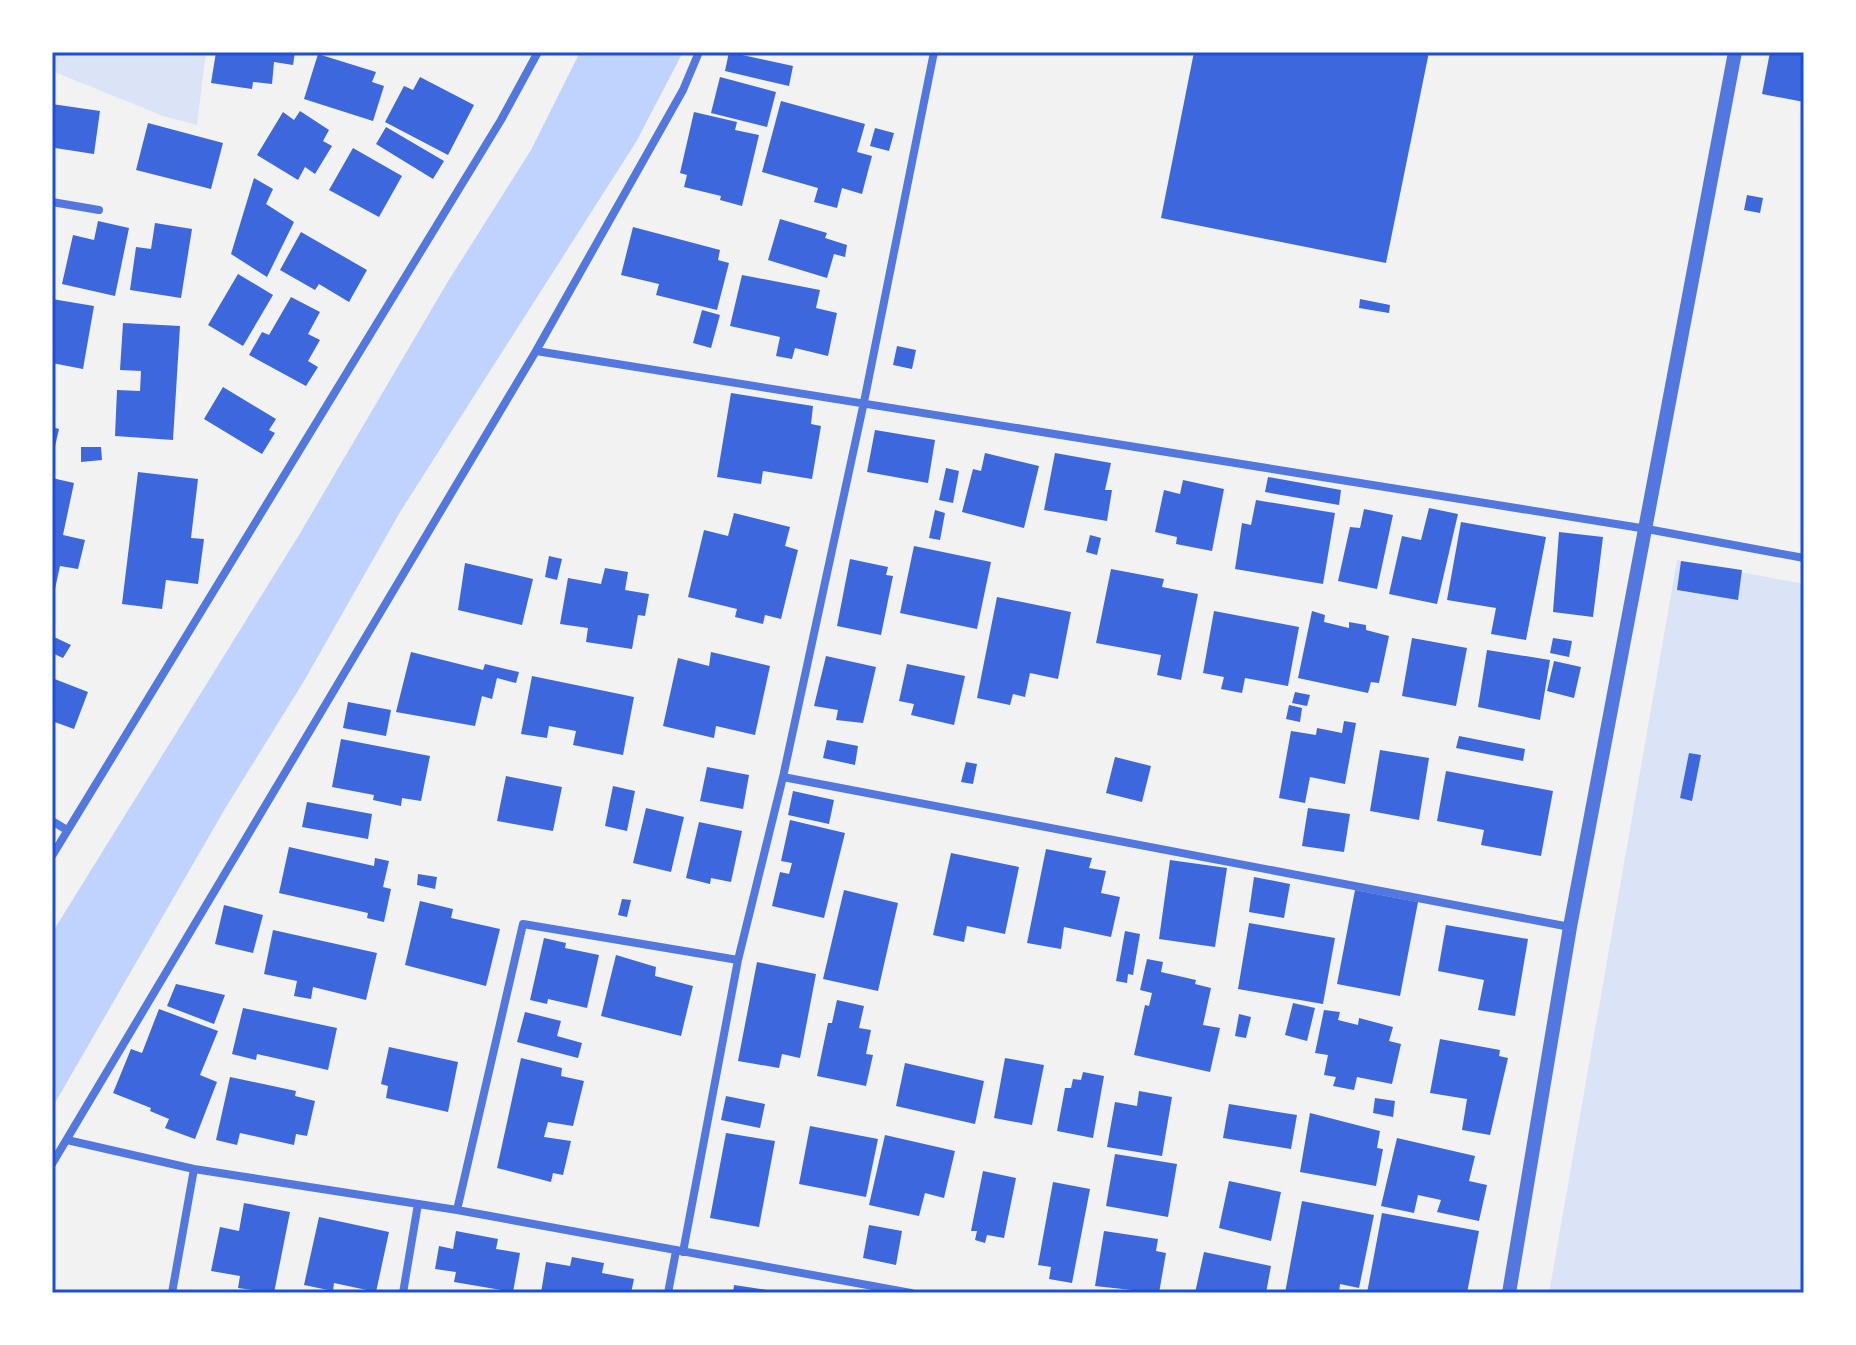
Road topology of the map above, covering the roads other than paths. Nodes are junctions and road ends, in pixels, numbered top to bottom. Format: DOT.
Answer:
graph roads {
  1 [pos="538,52"];
  2 [pos="699,52"];
  3 [pos="934,52"];
  4 [pos="1735,52"];
  5 [pos="52,202"];
  6 [pos="99,210"];
  7 [pos="536,351"];
  8 [pos="864,402"];
  9 [pos="1647,529"];
  10 [pos="1804,558"];
  11 [pos="783,777"];
  12 [pos="52,821"];
  13 [pos="67,830"];
  14 [pos="52,856"];
  15 [pos="1570,927"];
  16 [pos="738,960"];
  17 [pos="67,1140"];
  18 [pos="52,1164"];
  19 [pos="194,1169"];
  20 [pos="418,1204"];
  21 [pos="457,1210"];
  22 [pos="679,1252"];
  23 [pos="172,1293"];
  24 [pos="403,1293"];
  25 [pos="668,1293"];
  26 [pos="911,1293"];
  27 [pos="1509,1293"];
  1 -- 13 [label="street"];
  2 -- 7 [label="street"];
  3 -- 8 [label="street"];
  4 -- 9 [label="street"];
  5 -- 6 [label="street"];
  7 -- 8 [label="street"];
  7 -- 17 [label="street"];
  8 -- 9 [label="street"];
  8 -- 11 [label="street"];
  9 -- 10 [label="street"];
  9 -- 15 [label="street"];
  11 -- 15 [label="street"];
  11 -- 16 [label="street"];
  12 -- 13 [label="street"];
  13 -- 14 [label="street"];
  15 -- 27 [label="street"];
  16 -- 21 [label="street"];
  16 -- 22 [label="street"];
  17 -- 18 [label="street"];
  17 -- 19 [label="street"];
  19 -- 20 [label="street"];
  19 -- 23 [label="street"];
  20 -- 21 [label="street"];
  20 -- 24 [label="street"];
  21 -- 22 [label="street"];
  22 -- 25 [label="street"];
  22 -- 26 [label="street"];
}
